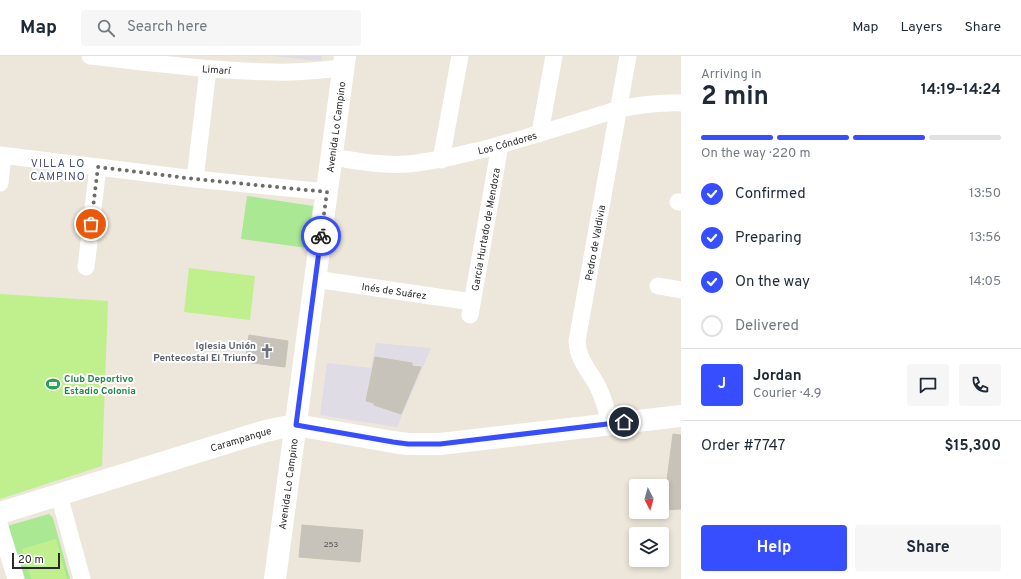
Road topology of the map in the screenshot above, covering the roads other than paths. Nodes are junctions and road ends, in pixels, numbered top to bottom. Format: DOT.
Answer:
graph roads {
  1 [pos="90,56"];
  2 [pos="460,56"];
  3 [pos="554,56"];
  4 [pos="628,56"];
  5 [pos="344,62"];
  6 [pos="208,69"];
  7 [pos="681,103"];
  8 [pos="619,110"];
  9 [pos="540,133"];
  10 [pos="500,145"];
  11 [pos="2,155"];
  12 [pos="332,157"];
  13 [pos="441,160"];
  14 [pos="98,167"];
  15 [pos="195,179"];
  16 [pos="0,183"];
  17 [pos="327,192"];
  18 [pos="86,267"];
  19 [pos="315,279"];
  20 [pos="658,286"];
  21 [pos="681,290"];
  22 [pos="471,309"];
  23 [pos="681,416"];
  24 [pos="610,424"];
  25 [pos="296,425"];
  26 [pos="60,495"];
  27 [pos="0,513"];
  28 [pos="0,528"];
  29 [pos="16,579"];
  30 [pos="82,579"];
  31 [pos="275,579"];
  1 -- 6 [label="street, Limarí"];
  2 -- 13 [label="street"];
  3 -- 9 [label="street"];
  4 -- 8 [label="street, Pedro de Valdivia"];
  5 -- 6 [label="street, Limarí"];
  5 -- 12 [label="street, Avenida Lo Campino"];
  6 -- 15 [label="street"];
  7 -- 8 [label="street, Los Cóndores"];
  8 -- 9 [label="street, Los Cóndores"];
  8 -- 24 [label="street, Pedro de Valdivia"];
  9 -- 10 [label="street, Los Cóndores"];
  10 -- 13 [label="street, Los Cóndores"];
  10 -- 22 [label="street, García Hurtado de Mendoza"];
  11 -- 14 [label="street"];
  11 -- 16 [label="street"];
  12 -- 13 [label="street, Los Cóndores"];
  12 -- 17 [label="street, Avenida Lo Campino"];
  14 -- 15 [label="street"];
  14 -- 18 [label="street"];
  15 -- 17 [label="street"];
  17 -- 19 [label="street, Avenida Lo Campino"];
  19 -- 22 [label="street, Inés de Suárez"];
  19 -- 25 [label="street, Avenida Lo Campino"];
  20 -- 21 [label="street"];
  23 -- 24 [label="street, Carampangue"];
  24 -- 25 [label="street, Carampangue"];
  25 -- 26 [label="street, Carampangue"];
  25 -- 31 [label="street, Avenida Lo Campino"];
  26 -- 27 [label="street, Carampangue"];
  26 -- 30 [label="street"];
  28 -- 29 [label="street"];
}
